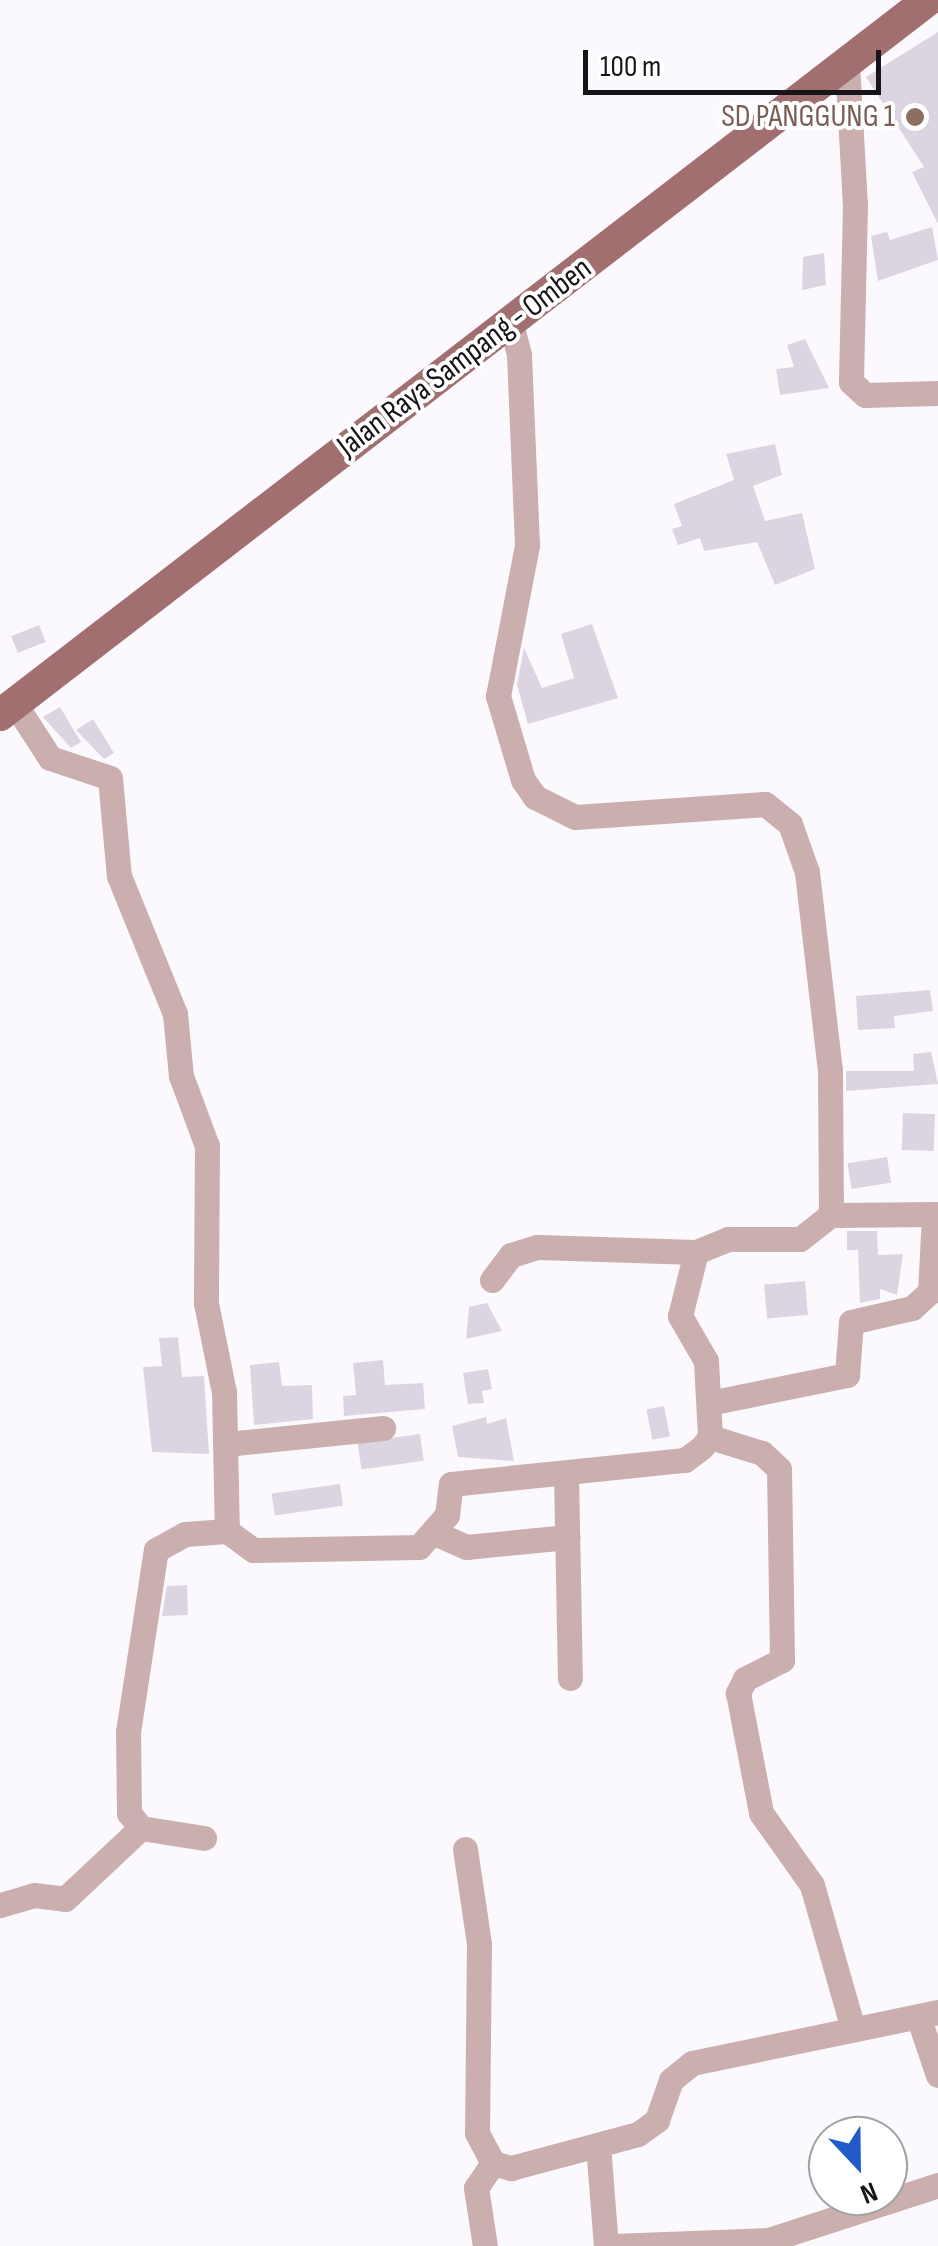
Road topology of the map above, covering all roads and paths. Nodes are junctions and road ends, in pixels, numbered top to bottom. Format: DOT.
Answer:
graph roads {
  1 [pos="928,0"];
  2 [pos="848,63"];
  3 [pos="511,324"];
  4 [pos="938,393"];
  5 [pos="7,710"];
  6 [pos="936,1214"];
  7 [pos="830,1215"];
  8 [pos="696,1252"];
  9 [pos="492,1280"];
  10 [pos="709,1403"];
  11 [pos="383,1428"];
  12 [pos="710,1438"];
  13 [pos="226,1444"];
  14 [pos="566,1474"];
  15 [pos="227,1530"];
  16 [pos="437,1534"];
  17 [pos="568,1537"];
  18 [pos="570,1678"];
  19 [pos="141,1828"];
  20 [pos="204,1838"];
  21 [pos="465,1849"];
  22 [pos="0,1905"];
  23 [pos="928,2015"];
  24 [pos="853,2030"];
  25 [pos="938,2076"];
  26 [pos="598,2145"];
  27 [pos="493,2163"];
  28 [pos="938,2185"];
  29 [pos="768,2243"];
  30 [pos="485,2246"];
  31 [pos="609,2246"];
  1 -- 2 [label="main road, Jalan Raya Sampang - Omben"];
  2 -- 3 [label="main road, Jalan Raya Sampang - Omben"];
  2 -- 4 [label="street"];
  3 -- 5 [label="main road, Jalan Raya Sampang - Omben"];
  3 -- 7 [label="street"];
  5 -- 13 [label="street"];
  6 -- 7 [label="street"];
  6 -- 10 [label="street"];
  7 -- 8 [label="street"];
  8 -- 9 [label="street"];
  8 -- 10 [label="street"];
  10 -- 12 [label="street"];
  11 -- 13 [label="street"];
  12 -- 14 [label="street"];
  12 -- 24 [label="street"];
  13 -- 15 [label="street"];
  14 -- 16 [label="street"];
  14 -- 17 [label="street"];
  15 -- 16 [label="street"];
  15 -- 19 [label="street"];
  16 -- 17 [label="street"];
  17 -- 18 [label="street"];
  19 -- 20 [label="street"];
  19 -- 22 [label="street"];
  21 -- 27 [label="street"];
  23 -- 24 [label="street"];
  23 -- 25 [label="street"];
  24 -- 26 [label="street"];
  26 -- 27 [label="street"];
  26 -- 31 [label="street"];
  27 -- 30 [label="street"];
  28 -- 29 [label="street"];
  29 -- 31 [label="street"];
}
